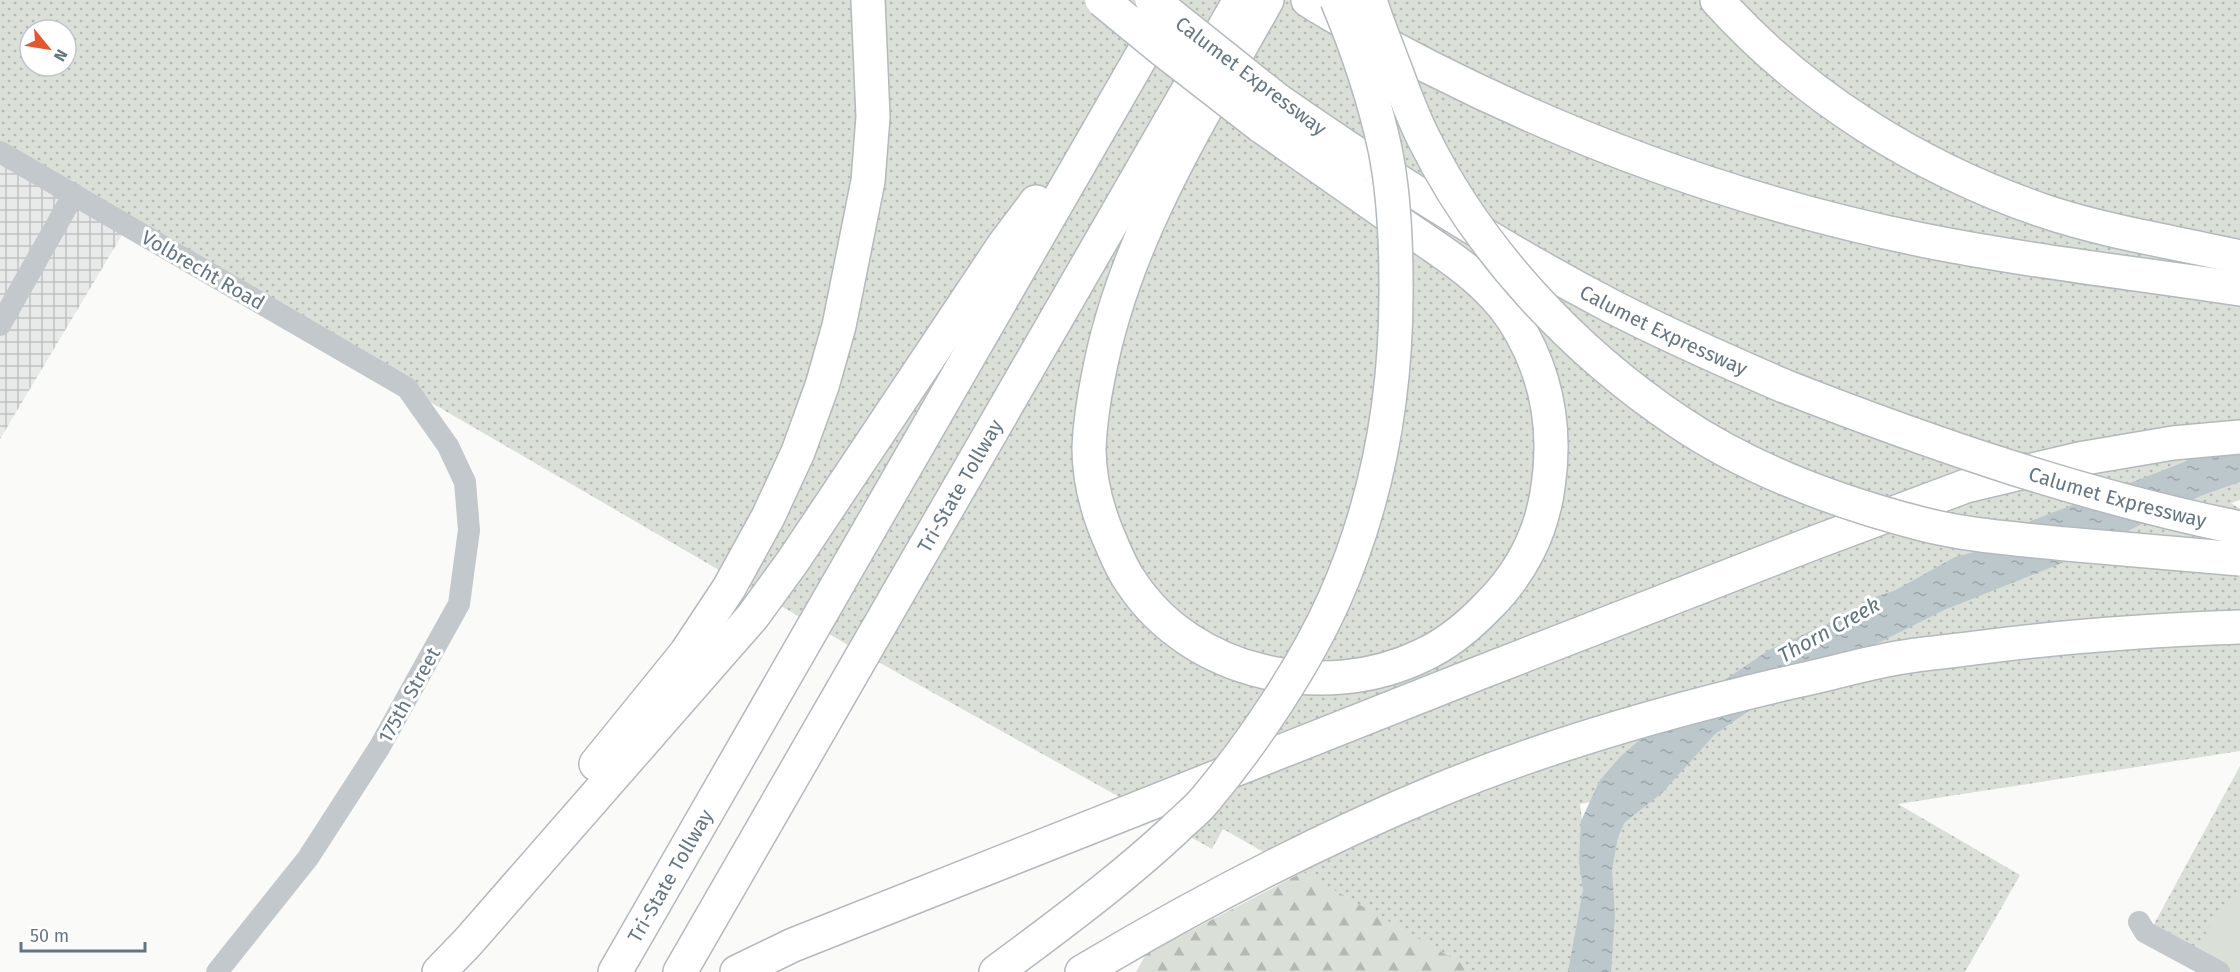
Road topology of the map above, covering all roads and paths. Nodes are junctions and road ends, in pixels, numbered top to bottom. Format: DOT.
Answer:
graph roads {
  1 [pos="868,0"];
  2 [pos="1102,0"];
  3 [pos="1152,0"];
  4 [pos="1174,0"];
  5 [pos="1240,0"];
  6 [pos="1267,0"];
  7 [pos="1370,0"];
  8 [pos="1717,0"];
  9 [pos="1321,2"];
  10 [pos="1120,94"];
  11 [pos="1268,112"];
  12 [pos="0,152"];
  13 [pos="74,194"];
  14 [pos="2240,256"];
  15 [pos="2240,289"];
  16 [pos="0,325"];
  17 [pos="407,388"];
  18 [pos="2240,436"];
  19 [pos="2240,528"];
  20 [pos="2240,559"];
  21 [pos="2240,627"];
  22 [pos="2139,922"];
  23 [pos="682,970"];
  24 [pos="218,972"];
  25 [pos="425,972"];
  26 [pos="439,972"];
  27 [pos="615,972"];
  28 [pos="737,972"];
  29 [pos="996,972"];
  30 [pos="1082,972"];
  31 [pos="2220,972"];
  1 -- 25 [label="highway"];
  2 -- 11 [label="highway, bridge"];
  3 -- 11 [label="highway, Calumet Expressway, bridge"];
  4 -- 10 [label="highway, Tri-State Tollway"];
  5 -- 23 [label="highway, Tri-State Tollway"];
  6 -- 11 [label="highway"];
  7 -- 20 [label="highway, bridge"];
  8 -- 14 [label="highway"];
  9 -- 15 [label="highway"];
  9 -- 29 [label="highway, bridge"];
  10 -- 26 [label="highway"];
  10 -- 27 [label="highway, Tri-State Tollway"];
  11 -- 19 [label="highway, Calumet Expressway, bridge"];
  12 -- 13 [label="street, Volbrecht Road"];
  13 -- 16 [label="street"];
  13 -- 17 [label="street, Volbrecht Road"];
  17 -- 24 [label="street, 175th Street"];
  18 -- 28 [label="highway"];
  21 -- 30 [label="highway"];
  22 -- 31 [label="street"];
}
